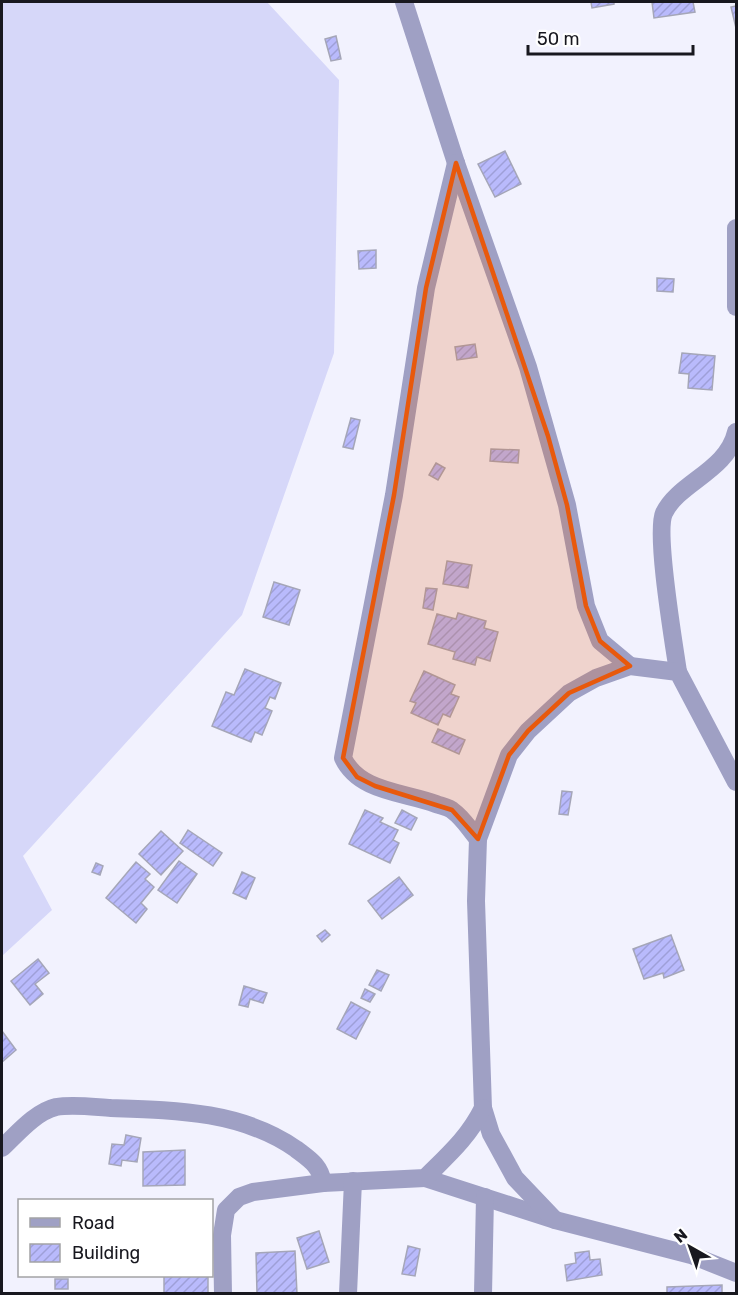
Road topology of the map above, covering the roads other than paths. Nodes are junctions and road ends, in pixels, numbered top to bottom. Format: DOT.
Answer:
graph roads {
  1 [pos="404,2"];
  2 [pos="456,164"];
  3 [pos="736,228"];
  4 [pos="736,307"];
  5 [pos="736,432"];
  6 [pos="630,666"];
  7 [pos="678,672"];
  8 [pos="736,782"];
  9 [pos="478,839"];
  10 [pos="483,1108"];
  11 [pos="2,1148"];
  12 [pos="425,1178"];
  13 [pos="353,1181"];
  14 [pos="323,1183"];
  15 [pos="485,1197"];
  16 [pos="555,1220"];
  17 [pos="736,1274"];
  18 [pos="223,1293"];
  19 [pos="348,1293"];
  20 [pos="483,1293"];
  1 -- 2 [label="street"];
  2 -- 6 [label="street"];
  2 -- 9 [label="street"];
  3 -- 4 [label="street"];
  5 -- 7 [label="street"];
  6 -- 7 [label="street"];
  6 -- 9 [label="street"];
  7 -- 8 [label="street"];
  9 -- 10 [label="street"];
  10 -- 12 [label="street"];
  10 -- 16 [label="street"];
  11 -- 14 [label="street"];
  12 -- 13 [label="street"];
  12 -- 15 [label="street"];
  13 -- 14 [label="street"];
  13 -- 19 [label="street"];
  14 -- 18 [label="street"];
  15 -- 16 [label="street"];
  15 -- 20 [label="street"];
  16 -- 17 [label="street"];
}
